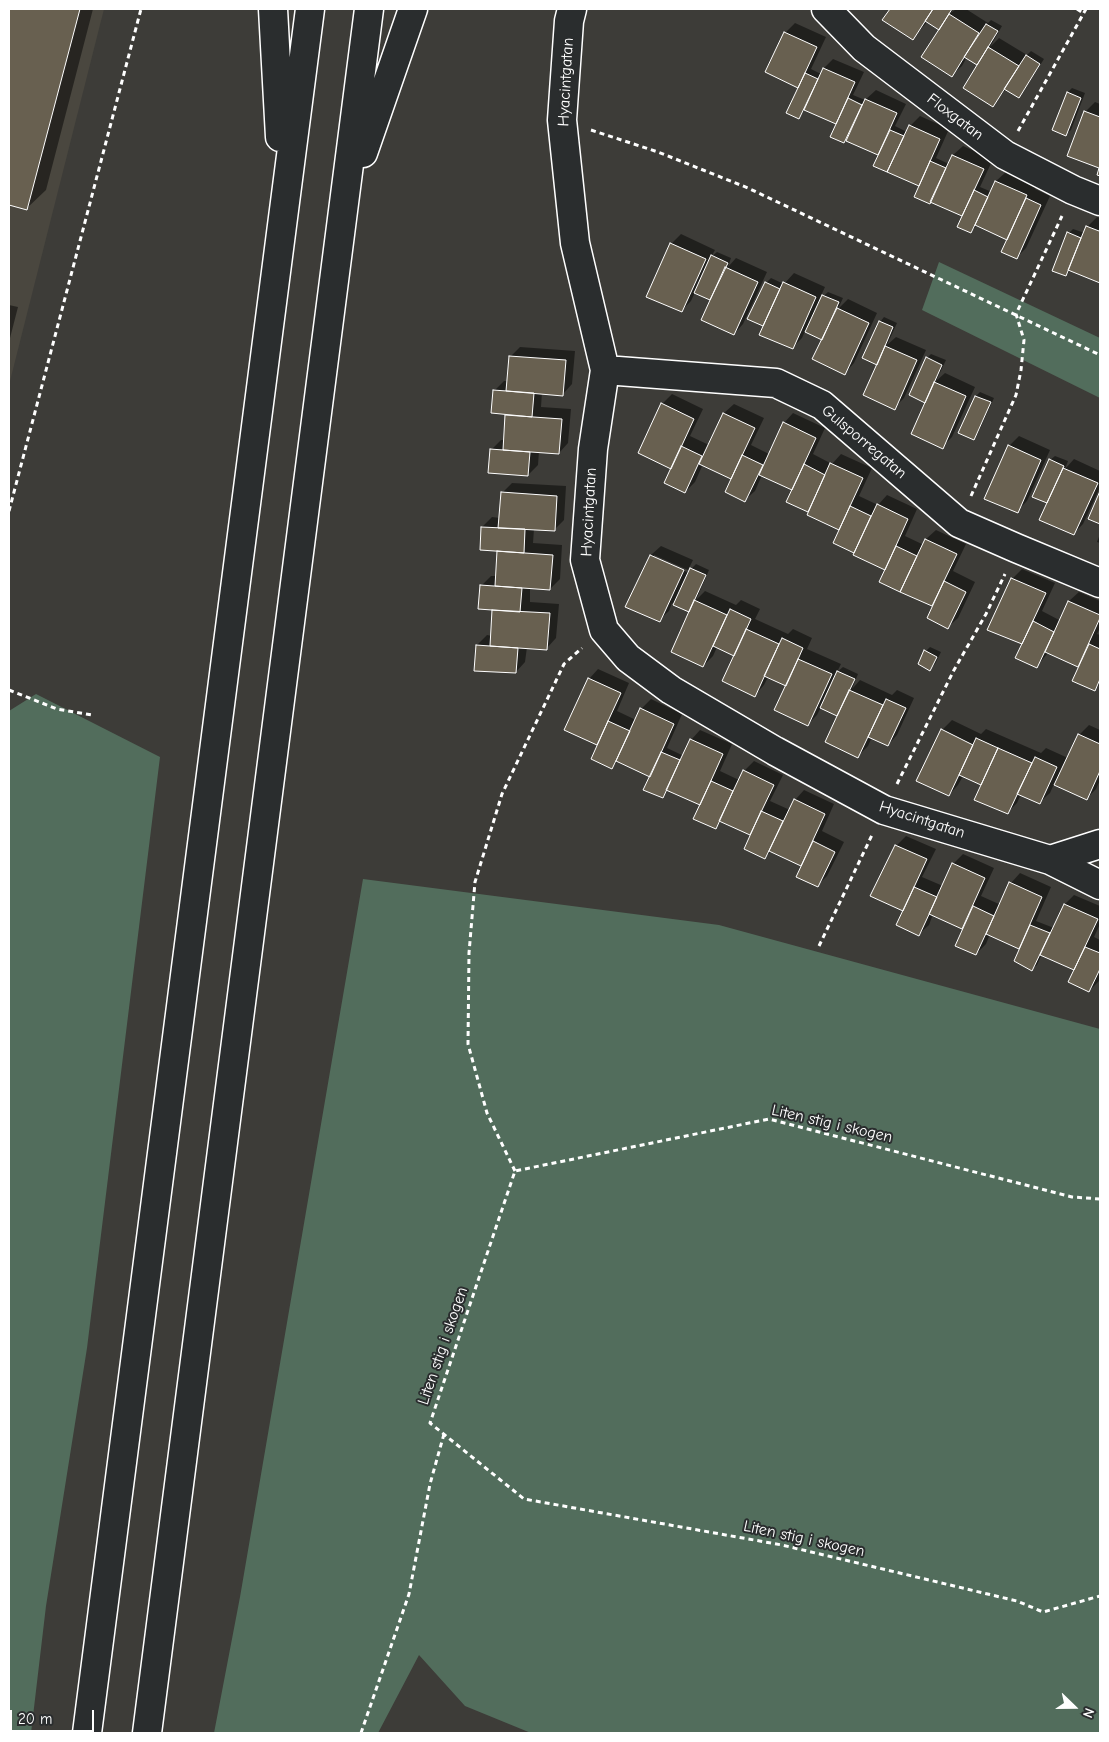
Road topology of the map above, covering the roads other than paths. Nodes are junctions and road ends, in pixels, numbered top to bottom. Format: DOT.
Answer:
graph roads {
  1 [pos="273,9"];
  2 [pos="310,9"];
  3 [pos="369,9"];
  4 [pos="413,9"];
  5 [pos="572,9"];
  6 [pos="826,9"];
  7 [pos="1100,201"];
  8 [pos="284,202"];
  9 [pos="345,204"];
  10 [pos="605,370"];
  11 [pos="1100,583"];
  12 [pos="1100,844"];
  13 [pos="1050,860"];
  14 [pos="1100,885"];
  15 [pos="87,1733"];
  16 [pos="147,1733"];
  1 -- 8 [label="main road"];
  2 -- 8 [label="main road"];
  3 -- 9 [label="main road"];
  4 -- 9 [label="main road"];
  5 -- 10 [label="main road, Hyacintgatan"];
  6 -- 7 [label="main road, Floxgatan"];
  8 -- 15 [label="main road"];
  9 -- 16 [label="main road"];
  10 -- 11 [label="main road, Gulsporregatan"];
  10 -- 13 [label="main road, Hyacintgatan"];
  12 -- 13 [label="main road"];
  13 -- 14 [label="main road, Hyacintgatan"];
}
